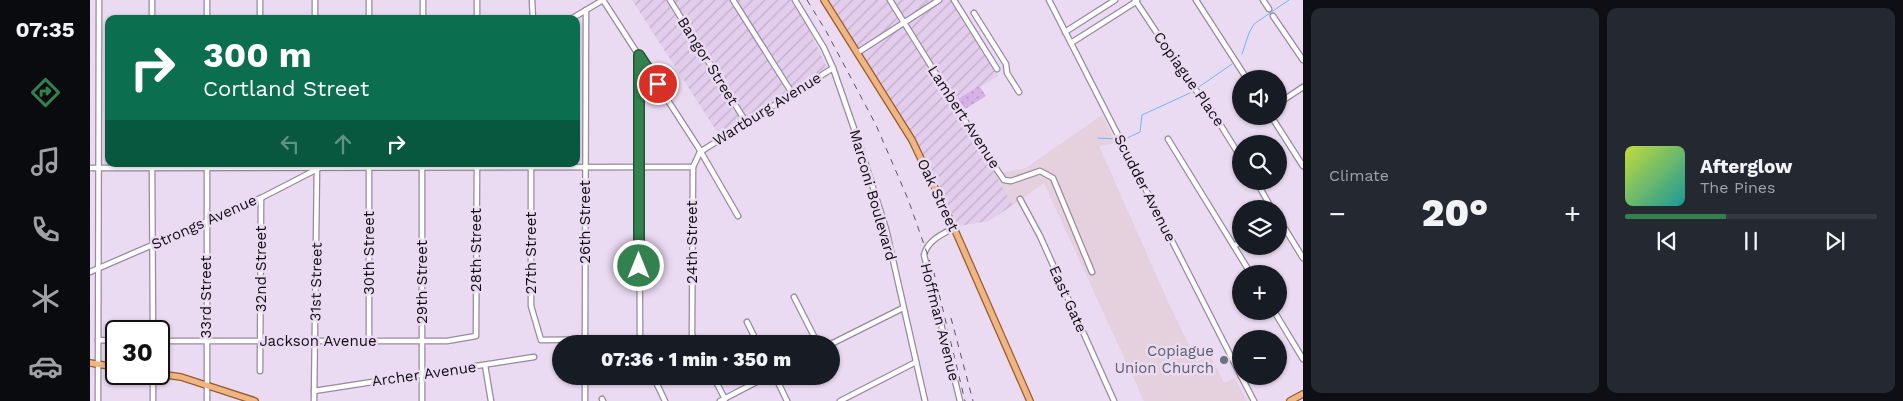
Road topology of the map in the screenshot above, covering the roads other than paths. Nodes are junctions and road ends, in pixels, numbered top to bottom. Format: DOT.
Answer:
graph roads {
  1 [pos="99,0"];
  2 [pos="152,0"];
  3 [pos="207,0"];
  4 [pos="260,0"];
  5 [pos="315,0"];
  6 [pos="368,0"];
  7 [pos="423,0"];
  8 [pos="477,0"];
  9 [pos="532,0"];
  10 [pos="591,0"];
  11 [pos="603,0"];
  12 [pos="670,0"];
  13 [pos="733,0"];
  14 [pos="795,0"];
  15 [pos="824,0"];
  16 [pos="890,0"];
  17 [pos="939,0"];
  18 [pos="954,0"];
  19 [pos="1049,0"];
  20 [pos="1114,0"];
  21 [pos="1136,0"];
  22 [pos="1196,0"];
  23 [pos="1263,0"];
  24 [pos="594,5"];
  25 [pos="1269,9"];
  26 [pos="586,10"];
  27 [pos="974,13"];
  28 [pos="152,15"];
  29 [pos="207,15"];
  30 [pos="260,15"];
  31 [pos="315,15"];
  32 [pos="369,15"];
  33 [pos="423,15"];
  34 [pos="477,15"];
  35 [pos="533,15"];
  36 [pos="578,15"];
  37 [pos="1273,16"];
  38 [pos="904,22"];
  39 [pos="1065,32"];
  40 [pos="1070,43"];
  41 [pos="857,53"];
  42 [pos="639,55"];
  43 [pos="1303,60"];
  44 [pos="833,68"];
  45 [pos="997,69"];
  46 [pos="1241,70"];
  47 [pos="1303,87"];
  48 [pos="1019,92"];
  49 [pos="792,93"];
  50 [pos="1287,98"];
  51 [pos="746,122"];
  52 [pos="1277,125"];
  53 [pos="1168,139"];
  54 [pos="1232,143"];
  55 [pos="700,152"];
  56 [pos="1303,166"];
  57 [pos="125,167"];
  58 [pos="152,167"];
  59 [pos="207,167"];
  60 [pos="315,167"];
  61 [pos="317,167"];
  62 [pos="369,167"];
  63 [pos="422,167"];
  64 [pos="477,167"];
  65 [pos="531,167"];
  66 [pos="549,167"];
  67 [pos="693,167"];
  68 [pos="90,168"];
  69 [pos="98,168"];
  70 [pos="585,169"];
  71 [pos="639,169"];
  72 [pos="261,198"];
  73 [pos="1020,199"];
  74 [pos="738,216"];
  75 [pos="206,222"];
  76 [pos="954,228"];
  77 [pos="1287,230"];
  78 [pos="1232,243"];
  79 [pos="152,245"];
  80 [pos="1303,258"];
  81 [pos="98,268"];
  82 [pos="90,272"];
  83 [pos="1092,272"];
  84 [pos="794,296"];
  85 [pos="903,308"];
  86 [pos="152,320"];
  87 [pos="1279,320"];
  88 [pos="747,322"];
  89 [pos="585,335"];
  90 [pos="639,335"];
  91 [pos="692,335"];
  92 [pos="754,335"];
  93 [pos="814,335"];
  94 [pos="476,336"];
  95 [pos="98,340"];
  96 [pos="105,340"];
  97 [pos="206,340"];
  98 [pos="552,340"];
  99 [pos="840,340"];
  100 [pos="170,341"];
  101 [pos="261,341"];
  102 [pos="315,341"];
  103 [pos="368,341"];
  104 [pos="422,341"];
  105 [pos="534,357"];
  106 [pos="1232,358"];
  107 [pos="1303,359"];
  108 [pos="916,362"];
  109 [pos="90,363"];
  110 [pos="98,364"];
  111 [pos="105,365"];
  112 [pos="485,365"];
  113 [pos="260,370"];
  114 [pos="422,374"];
  115 [pos="170,376"];
  116 [pos="206,384"];
  117 [pos="152,385"];
  118 [pos="585,385"];
  119 [pos="657,385"];
  120 [pos="716,385"];
  121 [pos="751,385"];
  122 [pos="779,385"];
  123 [pos="1246,385"];
  124 [pos="314,391"];
  125 [pos="1303,394"];
  126 [pos="722,400"];
  127 [pos="98,401"];
  128 [pos="152,401"];
  129 [pos="206,401"];
  130 [pos="255,401"];
  131 [pos="314,401"];
  132 [pos="422,401"];
  133 [pos="491,401"];
  134 [pos="585,401"];
  135 [pos="665,401"];
  136 [pos="787,401"];
  137 [pos="840,401"];
  138 [pos="924,401"];
  139 [pos="960,401"];
  140 [pos="1030,401"];
  141 [pos="1114,401"];
  142 [pos="1254,401"];
  143 [pos="1290,401"];
  1 -- 69 [label="street"];
  2 -- 28 [label="street"];
  3 -- 29 [label="street"];
  4 -- 30 [label="street"];
  5 -- 31 [label="street"];
  6 -- 32 [label="street"];
  7 -- 33 [label="street"];
  8 -- 34 [label="street"];
  9 -- 35 [label="street"];
  10 -- 24 [label="street"];
  11 -- 24 [label="street"];
  11 -- 42 [label="street"];
  12 -- 51 [label="street, Bangor Street"];
  13 -- 49 [label="street"];
  14 -- 44 [label="street, Marconi Boulevard"];
  15 -- 41 [label="main road, Oak Street"];
  16 -- 38 [label="street, Lambert Avenue"];
  17 -- 38 [label="street"];
  18 -- 45 [label="street"];
  19 -- 39 [label="street, Scudder Avenue"];
  20 -- 39 [label="street"];
  21 -- 40 [label="street"];
  21 -- 54 [label="street, Copiague Place"];
  22 -- 46 [label="street"];
  23 -- 25 [label="street"];
  24 -- 26 [label="street"];
  26 -- 36 [label="street"];
  26 -- 70 [label="street, 26th Street"];
  27 -- 48 [label="street"];
  37 -- 43 [label="street"];
  38 -- 41 [label="street"];
  38 -- 83 [label="street, Lambert Avenue"];
  39 -- 40 [label="street, Scudder Avenue"];
  40 -- 106 [label="street, Scudder Avenue"];
  41 -- 76 [label="main road, Oak Street"];
  42 -- 55 [label="street"];
  42 -- 71 [label="street"];
  44 -- 49 [label="street, Wartburg Avenue"];
  44 -- 85 [label="street, Marconi Boulevard"];
  47 -- 50 [label="street"];
  49 -- 51 [label="street, Wartburg Avenue"];
  51 -- 55 [label="street, Wartburg Avenue"];
  52 -- 56 [label="street"];
  53 -- 78 [label="street"];
  55 -- 67 [label="street, 24th Street"];
  55 -- 74 [label="street"];
  57 -- 69 [label="street"];
  58 -- 79 [label="street"];
  59 -- 75 [label="street, 33rd Street"];
  60 -- 72 [label="street, Strongs Avenue"];
  61 -- 102 [label="street, 31st Street"];
  62 -- 103 [label="street, 30th Street"];
  63 -- 104 [label="street, 29th Street"];
  64 -- 94 [label="street, 28th Street"];
  65 -- 98 [label="street, 27th Street"];
  66 -- 70 [label="street"];
  67 -- 71 [label="street"];
  67 -- 91 [label="street, 24th Street"];
  68 -- 69 [label="street"];
  69 -- 81 [label="street"];
  70 -- 71 [label="street"];
  70 -- 89 [label="street, 26th Street"];
  71 -- 90 [label="street"];
  72 -- 75 [label="street, Strongs Avenue"];
  72 -- 101 [label="street, 32nd Street"];
  73 -- 141 [label="street, East Gate"];
  75 -- 79 [label="street, Strongs Avenue"];
  75 -- 97 [label="street, 33rd Street"];
  76 -- 139 [label="street, Hoffman Avenue"];
  76 -- 140 [label="main road, Oak Street"];
  77 -- 80 [label="street"];
  79 -- 81 [label="street, Strongs Avenue"];
  79 -- 86 [label="street"];
  81 -- 82 [label="street, Strongs Avenue"];
  81 -- 95 [label="street"];
  84 -- 93 [label="street"];
  85 -- 99 [label="street"];
  85 -- 108 [label="street, Marconi Boulevard"];
  87 -- 107 [label="street"];
  88 -- 92 [label="street"];
  94 -- 104 [label="street, Jackson Avenue"];
  95 -- 96 [label="street"];
  95 -- 110 [label="street"];
  97 -- 100 [label="street, Jackson Avenue"];
  97 -- 101 [label="street, Jackson Avenue"];
  97 -- 116 [label="street, 33rd Street"];
  101 -- 102 [label="street, Jackson Avenue"];
  101 -- 113 [label="street, 32nd Street"];
  102 -- 103 [label="street, Jackson Avenue"];
  102 -- 124 [label="street, 31st Street"];
  103 -- 104 [label="street, Jackson Avenue"];
  104 -- 114 [label="street, 29th Street"];
  105 -- 112 [label="street, Archer Avenue"];
  108 -- 137 [label="street"];
  108 -- 138 [label="street, Marconi Boulevard"];
  109 -- 110 [label="main road"];
  110 -- 111 [label="main road"];
  110 -- 127 [label="street"];
  112 -- 114 [label="street, Archer Avenue"];
  112 -- 133 [label="street"];
  114 -- 124 [label="street, Archer Avenue"];
  114 -- 132 [label="street, 29th Street"];
  115 -- 116 [label="main road"];
  116 -- 129 [label="street, 33rd Street"];
  116 -- 130 [label="main road"];
  117 -- 128 [label="street"];
  118 -- 134 [label="street"];
  119 -- 135 [label="street"];
  120 -- 126 [label="street"];
  121 -- 126 [label="street"];
  122 -- 136 [label="street"];
  123 -- 142 [label="street, Scudder Avenue"];
  124 -- 131 [label="street, 31st Street"];
  125 -- 143 [label="main road"];
}
